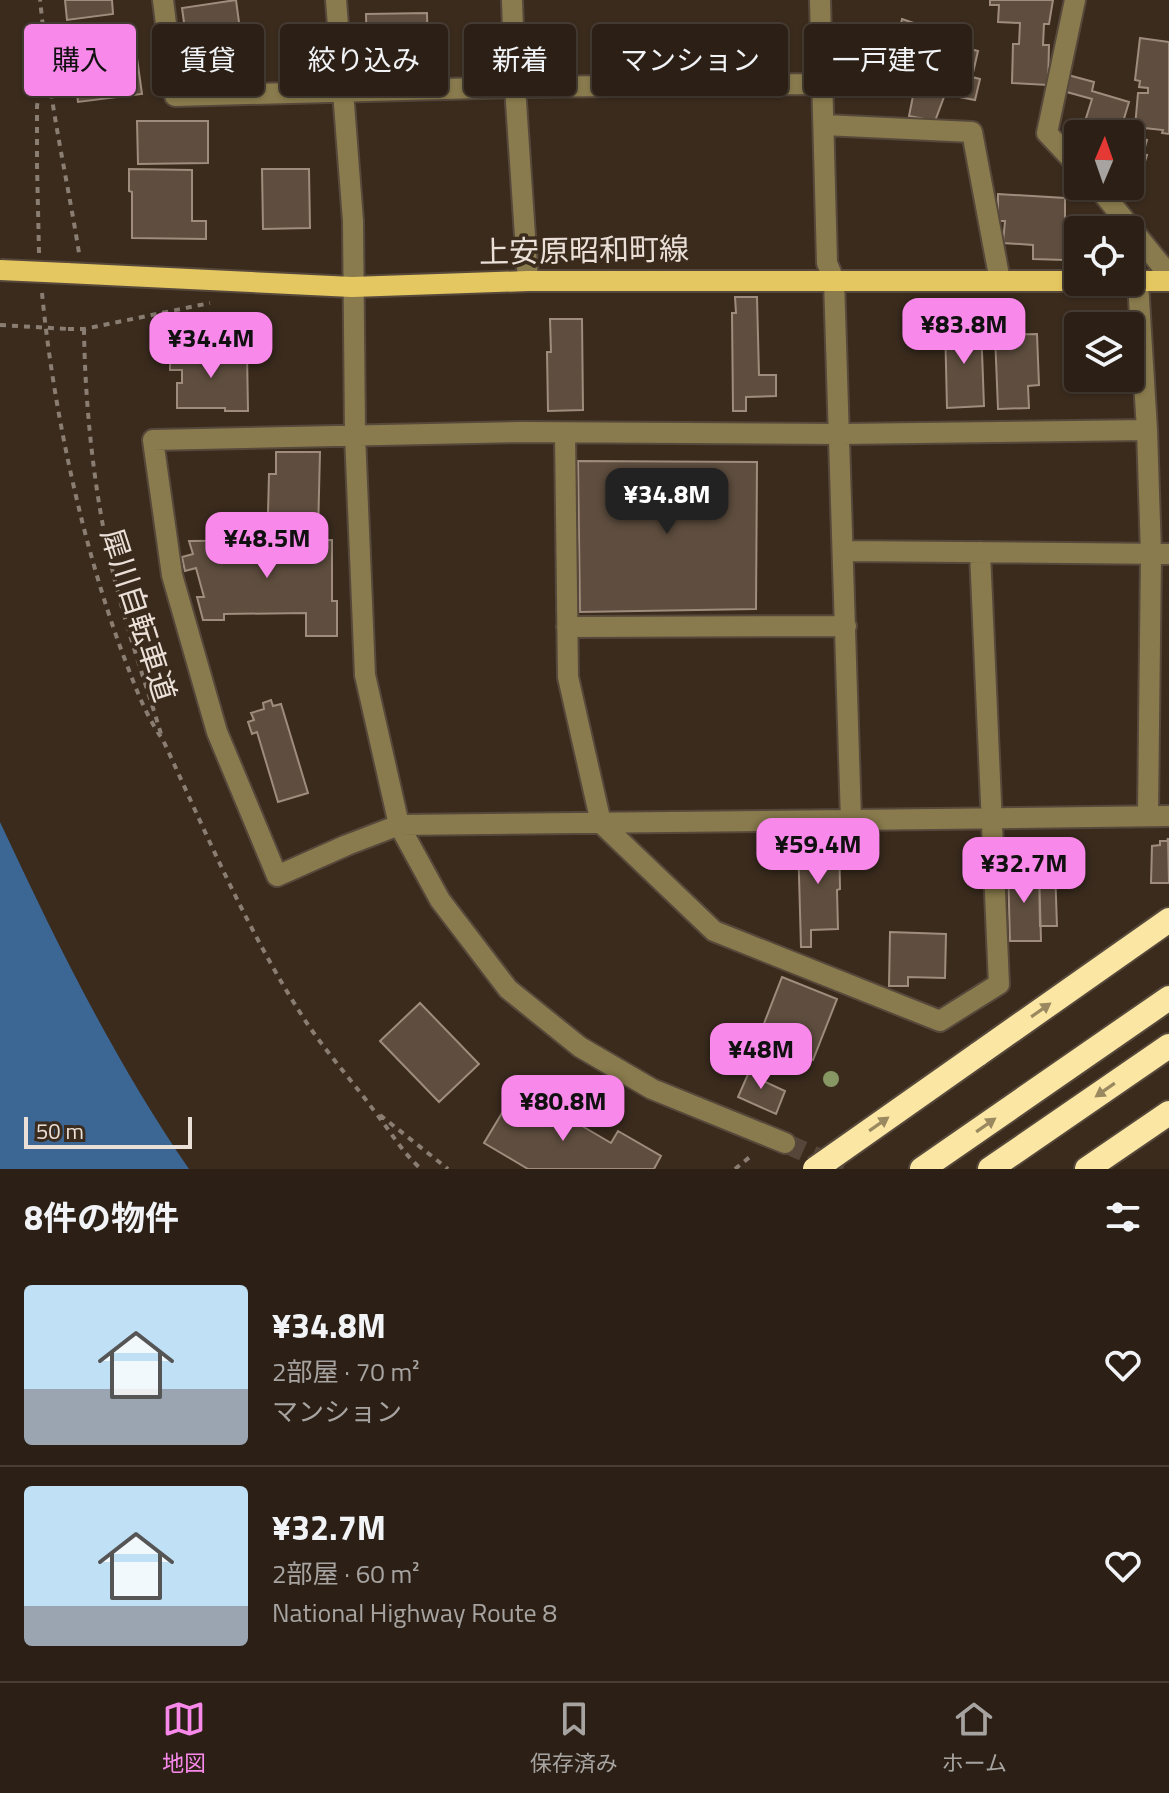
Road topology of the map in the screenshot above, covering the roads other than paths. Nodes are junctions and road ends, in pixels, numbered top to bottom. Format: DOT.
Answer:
graph roads {
  1 [pos="163,0"];
  2 [pos="336,0"];
  3 [pos="512,0"];
  4 [pos="820,0"];
  5 [pos="1075,0"];
  6 [pos="338,24"];
  7 [pos="513,24"];
  8 [pos="821,24"];
  9 [pos="804,84"];
  10 [pos="576,86"];
  11 [pos="280,92"];
  12 [pos="343,96"];
  13 [pos="516,96"];
  14 [pos="823,96"];
  15 [pos="824,125"];
  16 [pos="1064,151"];
  17 [pos="1108,200"];
  18 [pos="0,270"];
  19 [pos="1169,278"];
  20 [pos="834,280"];
  21 [pos="528,281"];
  22 [pos="1000,281"];
  23 [pos="1064,282"];
  24 [pos="1144,282"];
  25 [pos="352,287"];
  26 [pos="1139,296"];
  27 [pos="1147,430"];
  28 [pos="565,433"];
  29 [pos="841,434"];
  30 [pos="355,435"];
  31 [pos="844,551"];
  32 [pos="980,552"];
  33 [pos="1160,554"];
  34 [pos="846,626"];
  35 [pos="567,627"];
  36 [pos="1148,814"];
  37 [pos="1169,816"];
  38 [pos="990,818"];
  39 [pos="851,820"];
  40 [pos="601,823"];
  41 [pos="399,825"];
  42 [pos="1169,920"];
  43 [pos="1169,998"];
  44 [pos="1169,1046"];
  45 [pos="1169,1113"];
  46 [pos="785,1143"];
  47 [pos="815,1169"];
  48 [pos="922,1169"];
  49 [pos="990,1169"];
  50 [pos="1087,1169"];
  1 -- 11 [label="street"];
  2 -- 6 [label="street"];
  3 -- 7 [label="street"];
  4 -- 8 [label="street"];
  5 -- 16 [label="street"];
  9 -- 10 [label="street"];
  12 -- 25 [label="street"];
  13 -- 21 [label="street"];
  14 -- 15 [label="street"];
  15 -- 20 [label="street"];
  15 -- 22 [label="street"];
  17 -- 19 [label="street"];
  18 -- 25 [label="main road, 上安原昭和町線, bridge"];
  19 -- 24 [label="main road, 上安原昭和町線"];
  20 -- 21 [label="main road, 上安原昭和町線"];
  20 -- 22 [label="main road, 上安原昭和町線"];
  20 -- 29 [label="street"];
  21 -- 25 [label="main road, 上安原昭和町線"];
  22 -- 23 [label="main road, 上安原昭和町線"];
  25 -- 30 [label="street"];
  26 -- 27 [label="street"];
  27 -- 29 [label="street"];
  27 -- 33 [label="street"];
  28 -- 29 [label="street"];
  28 -- 30 [label="street"];
  28 -- 35 [label="street"];
  29 -- 31 [label="street"];
  30 -- 41 [label="street"];
  30 -- 41 [label="street"];
  31 -- 32 [label="street"];
  31 -- 34 [label="street"];
  32 -- 33 [label="street"];
  32 -- 38 [label="street"];
  33 -- 36 [label="street"];
  34 -- 35 [label="street"];
  34 -- 39 [label="street"];
  35 -- 40 [label="street"];
  36 -- 37 [label="street"];
  36 -- 38 [label="street"];
  38 -- 39 [label="street"];
  38 -- 40 [label="street"];
  39 -- 40 [label="street"];
  40 -- 41 [label="street"];
  41 -- 46 [label="street"];
  47 -- 42 [label="highway, one-way, bridge"];
  48 -- 43 [label="highway, one-way"];
  44 -- 49 [label="highway, one-way"];
  45 -- 50 [label="highway"];
}
